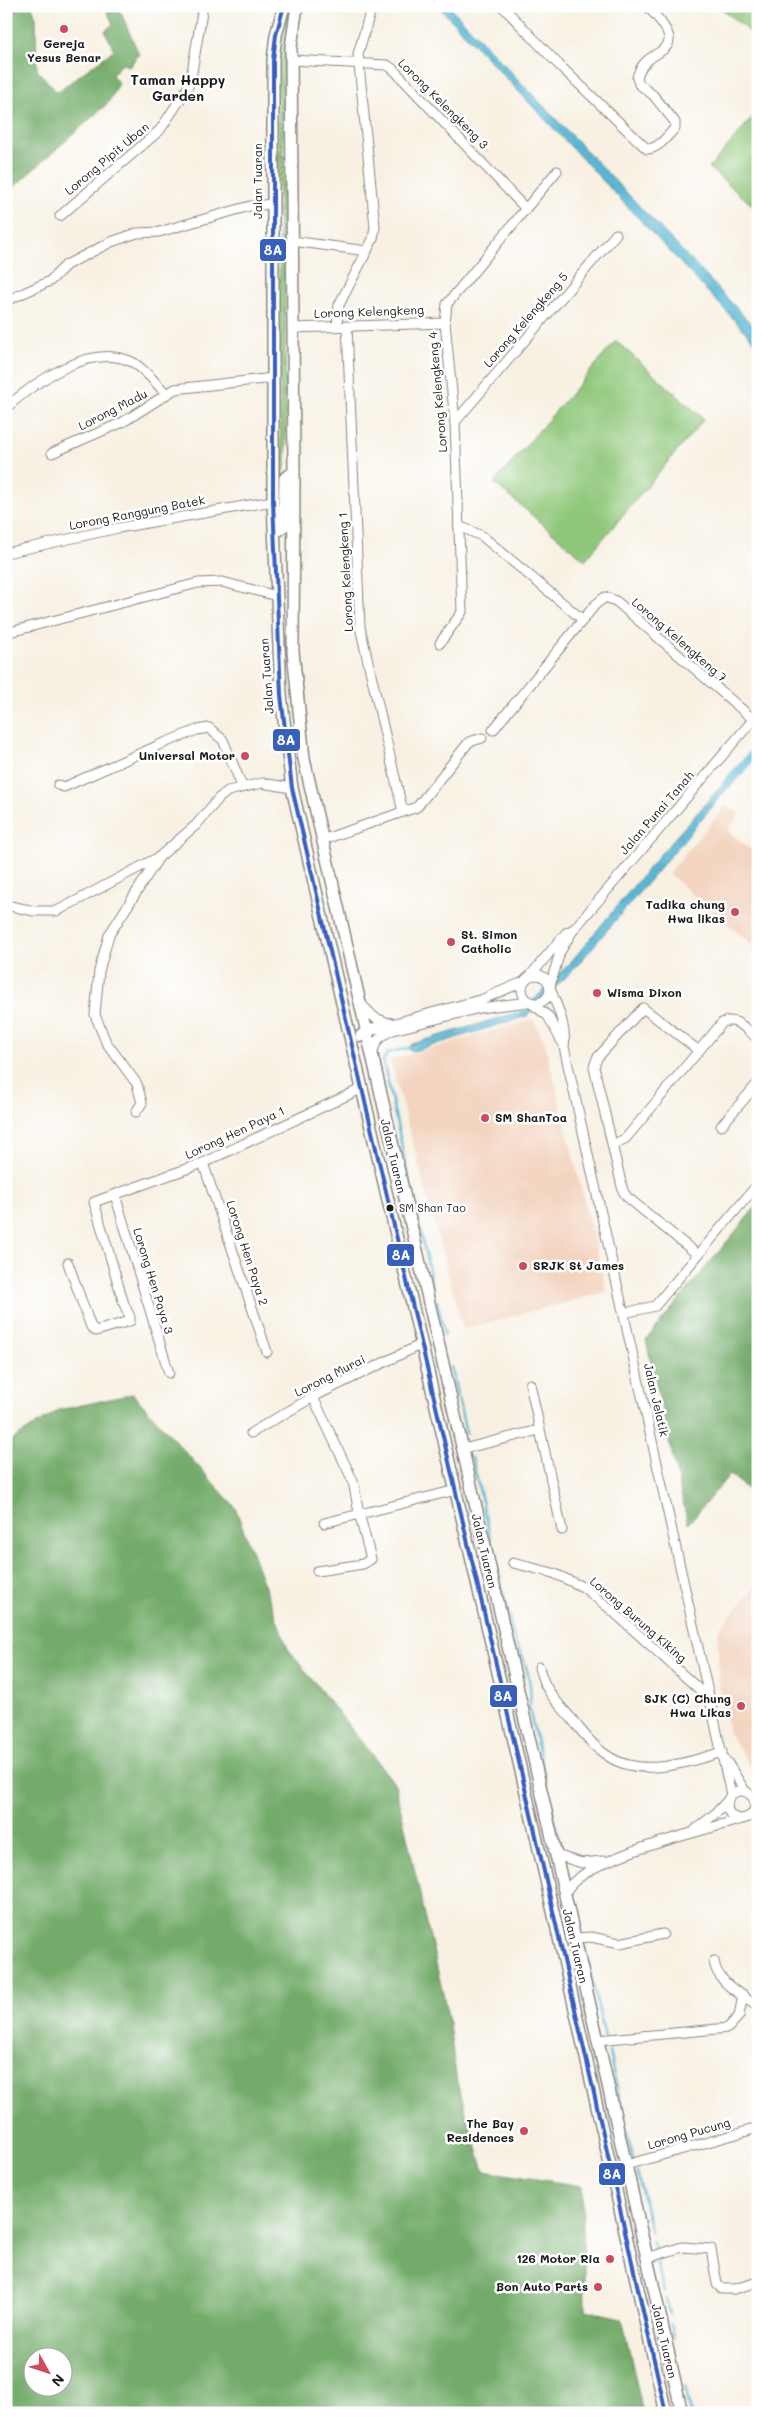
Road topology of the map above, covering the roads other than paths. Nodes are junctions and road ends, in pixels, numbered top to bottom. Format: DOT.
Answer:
graph roads {
  1 [pos="203,6"];
  2 [pos="284,6"];
  3 [pos="372,6"];
  4 [pos="502,6"];
  5 [pos="647,6"];
  6 [pos="296,8"];
  7 [pos="291,60"];
  8 [pos="358,63"];
  9 [pos="557,171"];
  10 [pos="272,204"];
  11 [pos="525,208"];
  12 [pos="60,216"];
  13 [pos="616,234"];
  14 [pos="292,241"];
  15 [pos="367,251"];
  16 [pos="6,301"];
  17 [pos="445,322"];
  18 [pos="337,325"];
  19 [pos="348,326"];
  20 [pos="292,328"];
  21 [pos="273,378"];
  22 [pos="166,393"];
  23 [pos="6,408"];
  24 [pos="455,422"];
  25 [pos="52,453"];
  26 [pos="294,472"];
  27 [pos="273,500"];
  28 [pos="274,524"];
  29 [pos="459,526"];
  30 [pos="6,552"];
  31 [pos="277,596"];
  32 [pos="583,620"];
  33 [pos="6,633"];
  34 [pos="440,643"];
  35 [pos="756,717"];
  36 [pos="493,730"];
  37 [pos="482,738"];
  38 [pos="58,785"];
  39 [pos="242,786"];
  40 [pos="292,788"];
  41 [pos="403,812"];
  42 [pos="322,840"];
  43 [pos="159,857"];
  44 [pos="6,905"];
  45 [pos="574,928"];
  46 [pos="526,979"];
  47 [pos="550,987"];
  48 [pos="361,1003"];
  49 [pos="530,1003"];
  50 [pos="391,1024"];
  51 [pos="367,1031"];
  52 [pos="758,1039"];
  53 [pos="564,1047"];
  54 [pos="698,1050"];
  55 [pos="372,1058"];
  56 [pos="758,1083"];
  57 [pos="363,1088"];
  58 [pos="136,1112"];
  59 [pos="721,1126"];
  60 [pos="374,1134"];
  61 [pos="613,1145"];
  62 [pos="203,1163"];
  63 [pos="758,1184"];
  64 [pos="115,1195"];
  65 [pos="698,1255"];
  66 [pos="68,1263"];
  67 [pos="624,1313"];
  68 [pos="422,1344"];
  69 [pos="266,1352"];
  70 [pos="169,1373"];
  71 [pos="530,1384"];
  72 [pos="313,1397"];
  73 [pos="539,1430"];
  74 [pos="251,1433"];
  75 [pos="463,1450"];
  76 [pos="456,1490"];
  77 [pos="460,1506"];
  78 [pos="359,1513"];
  79 [pos="324,1523"];
  80 [pos="562,1530"];
  81 [pos="512,1563"];
  82 [pos="317,1571"];
  83 [pos="539,1667"];
  84 [pos="711,1700"];
  85 [pos="723,1755"];
  86 [pos="751,1794"];
  87 [pos="729,1798"];
  88 [pos="758,1814"];
  89 [pos="746,1818"];
  90 [pos="691,1832"];
  91 [pos="556,1855"];
  92 [pos="616,1858"];
  93 [pos="565,1893"];
  94 [pos="550,1897"];
  95 [pos="663,1934"];
  96 [pos="575,1938"];
  97 [pos="714,1961"];
  98 [pos="743,1995"];
  99 [pos="758,2007"];
  100 [pos="603,2040"];
  101 [pos="758,2128"];
  102 [pos="626,2165"];
  103 [pos="647,2258"];
  104 [pos="758,2282"];
  105 [pos="670,2360"];
  106 [pos="655,2363"];
  107 [pos="666,2413"];
  108 [pos="682,2413"];
  1 -- 12 [label="street, Lorong Pipit Uban"];
  2 -- 10 [label="main road, Jalan Tuaran"];
  3 -- 8 [label="street"];
  4 -- 5 [label="street"];
  6 -- 7 [label="main road, Jalan Tuaran"];
  7 -- 8 [label="street, Lorong Kelengkeng 3"];
  7 -- 14 [label="main road, Jalan Tuaran"];
  8 -- 11 [label="street, Lorong Kelengkeng 3"];
  8 -- 15 [label="street"];
  9 -- 11 [label="street, Lorong Kelengkeng 4"];
  10 -- 16 [label="street"];
  10 -- 21 [label="main road, Jalan Tuaran"];
  11 -- 17 [label="street, Lorong Kelengkeng 4"];
  13 -- 24 [label="street, Lorong Kelengkeng 5"];
  14 -- 15 [label="street"];
  14 -- 20 [label="main road, Jalan Tuaran"];
  15 -- 18 [label="street"];
  17 -- 19 [label="street, Lorong Kelengkeng"];
  17 -- 24 [label="street, Lorong Kelengkeng 4"];
  18 -- 19 [label="street, Lorong Kelengkeng"];
  18 -- 20 [label="street, Lorong Kelengkeng"];
  19 -- 41 [label="street, Lorong Kelengkeng 1"];
  20 -- 26 [label="main road, Jalan Tuaran"];
  21 -- 22 [label="street, Lorong Madu"];
  21 -- 27 [label="main road, Jalan Tuaran"];
  22 -- 23 [label="street"];
  22 -- 25 [label="street, Lorong Madu"];
  24 -- 29 [label="street, Lorong Kelengkeng 4"];
  26 -- 28 [label="main road"];
  26 -- 42 [label="main road, Jalan Tuaran"];
  27 -- 28 [label="main road, Jalan Tuaran"];
  27 -- 30 [label="street, Lorong Ranggung Batek"];
  28 -- 31 [label="main road, Jalan Tuaran"];
  29 -- 32 [label="street"];
  29 -- 34 [label="street, Lorong Kelengkeng 4"];
  31 -- 33 [label="street"];
  31 -- 40 [label="main road, Jalan Tuaran"];
  32 -- 35 [label="street, Lorong Kelengkeng 7"];
  32 -- 36 [label="street, Lorong Kelengkeng 7"];
  35 -- 45 [label="street, Jalan Punai Tanah"];
  37 -- 41 [label="street"];
  38 -- 39 [label="street"];
  39 -- 40 [label="street"];
  39 -- 43 [label="street"];
  40 -- 57 [label="main road, Jalan Tuaran"];
  41 -- 42 [label="street"];
  42 -- 48 [label="main road, Jalan Tuaran"];
  43 -- 44 [label="street"];
  43 -- 58 [label="street"];
  45 -- 46 [label="street"];
  45 -- 47 [label="street"];
  46 -- 47 [label="street"];
  46 -- 49 [label="street"];
  46 -- 50 [label="street"];
  47 -- 49 [label="street"];
  47 -- 53 [label="street, Jalan Jelatik"];
  48 -- 50 [label="street"];
  48 -- 51 [label="main road, Jalan Tuaran"];
  49 -- 53 [label="street, Jalan Jelatik"];
  49 -- 55 [label="street"];
  50 -- 51 [label="main road"];
  51 -- 55 [label="main road, Jalan Tuaran"];
  51 -- 60 [label="main road"];
  52 -- 54 [label="street"];
  53 -- 67 [label="street, Jalan Jelatik"];
  54 -- 61 [label="street"];
  54 -- 61 [label="street"];
  55 -- 75 [label="main road, Jalan Tuaran"];
  56 -- 59 [label="street"];
  57 -- 60 [label="main road, Jalan Tuaran"];
  57 -- 62 [label="street, Lorong Hen Paya 1"];
  60 -- 68 [label="main road, Jalan Tuaran"];
  61 -- 65 [label="street"];
  62 -- 64 [label="street, Lorong Hen Paya 1"];
  62 -- 69 [label="street, Lorong Hen Paya 2"];
  63 -- 65 [label="street"];
  64 -- 66 [label="street, Lorong Hen Paya 1"];
  64 -- 70 [label="street, Lorong Hen Paya 3"];
  65 -- 67 [label="street"];
  67 -- 84 [label="street, Jalan Jelatik"];
  68 -- 72 [label="street, Lorong Murai"];
  68 -- 76 [label="main road, Jalan Tuaran"];
  71 -- 73 [label="street"];
  72 -- 74 [label="street, Lorong Murai"];
  72 -- 78 [label="street"];
  73 -- 75 [label="street"];
  73 -- 80 [label="street"];
  75 -- 77 [label="main road"];
  75 -- 91 [label="main road, Jalan Tuaran"];
  76 -- 77 [label="main road, Jalan Tuaran"];
  76 -- 78 [label="street"];
  77 -- 94 [label="main road, Jalan Tuaran"];
  78 -- 79 [label="street"];
  78 -- 82 [label="street"];
  81 -- 84 [label="street, Lorong Burung Kiking"];
  83 -- 85 [label="street"];
  84 -- 85 [label="street, Jalan Jelatik"];
  85 -- 86 [label="street, Jalan Jelatik"];
  85 -- 87 [label="street, Jalan Jelatik"];
  86 -- 87 [label="street"];
  86 -- 89 [label="street"];
  87 -- 89 [label="street"];
  87 -- 90 [label="street"];
  88 -- 89 [label="street"];
  89 -- 90 [label="street"];
  90 -- 92 [label="street"];
  91 -- 92 [label="street"];
  91 -- 93 [label="main road, Jalan Tuaran"];
  91 -- 94 [label="main road"];
  92 -- 93 [label="street"];
  93 -- 96 [label="main road, Jalan Tuaran"];
  94 -- 106 [label="main road, Jalan Tuaran"];
  95 -- 96 [label="street"];
  96 -- 100 [label="main road, Jalan Tuaran"];
  97 -- 98 [label="street"];
  98 -- 99 [label="street"];
  98 -- 100 [label="street"];
  100 -- 102 [label="main road, Jalan Tuaran"];
  101 -- 102 [label="street, Lorong Pucung"];
  102 -- 103 [label="main road, Jalan Tuaran"];
  103 -- 104 [label="street"];
  103 -- 105 [label="main road, Jalan Tuaran"];
  105 -- 106 [label="main road"];
  105 -- 108 [label="main road, Jalan Tuaran"];
  106 -- 107 [label="main road, Jalan Tuaran"];
}
